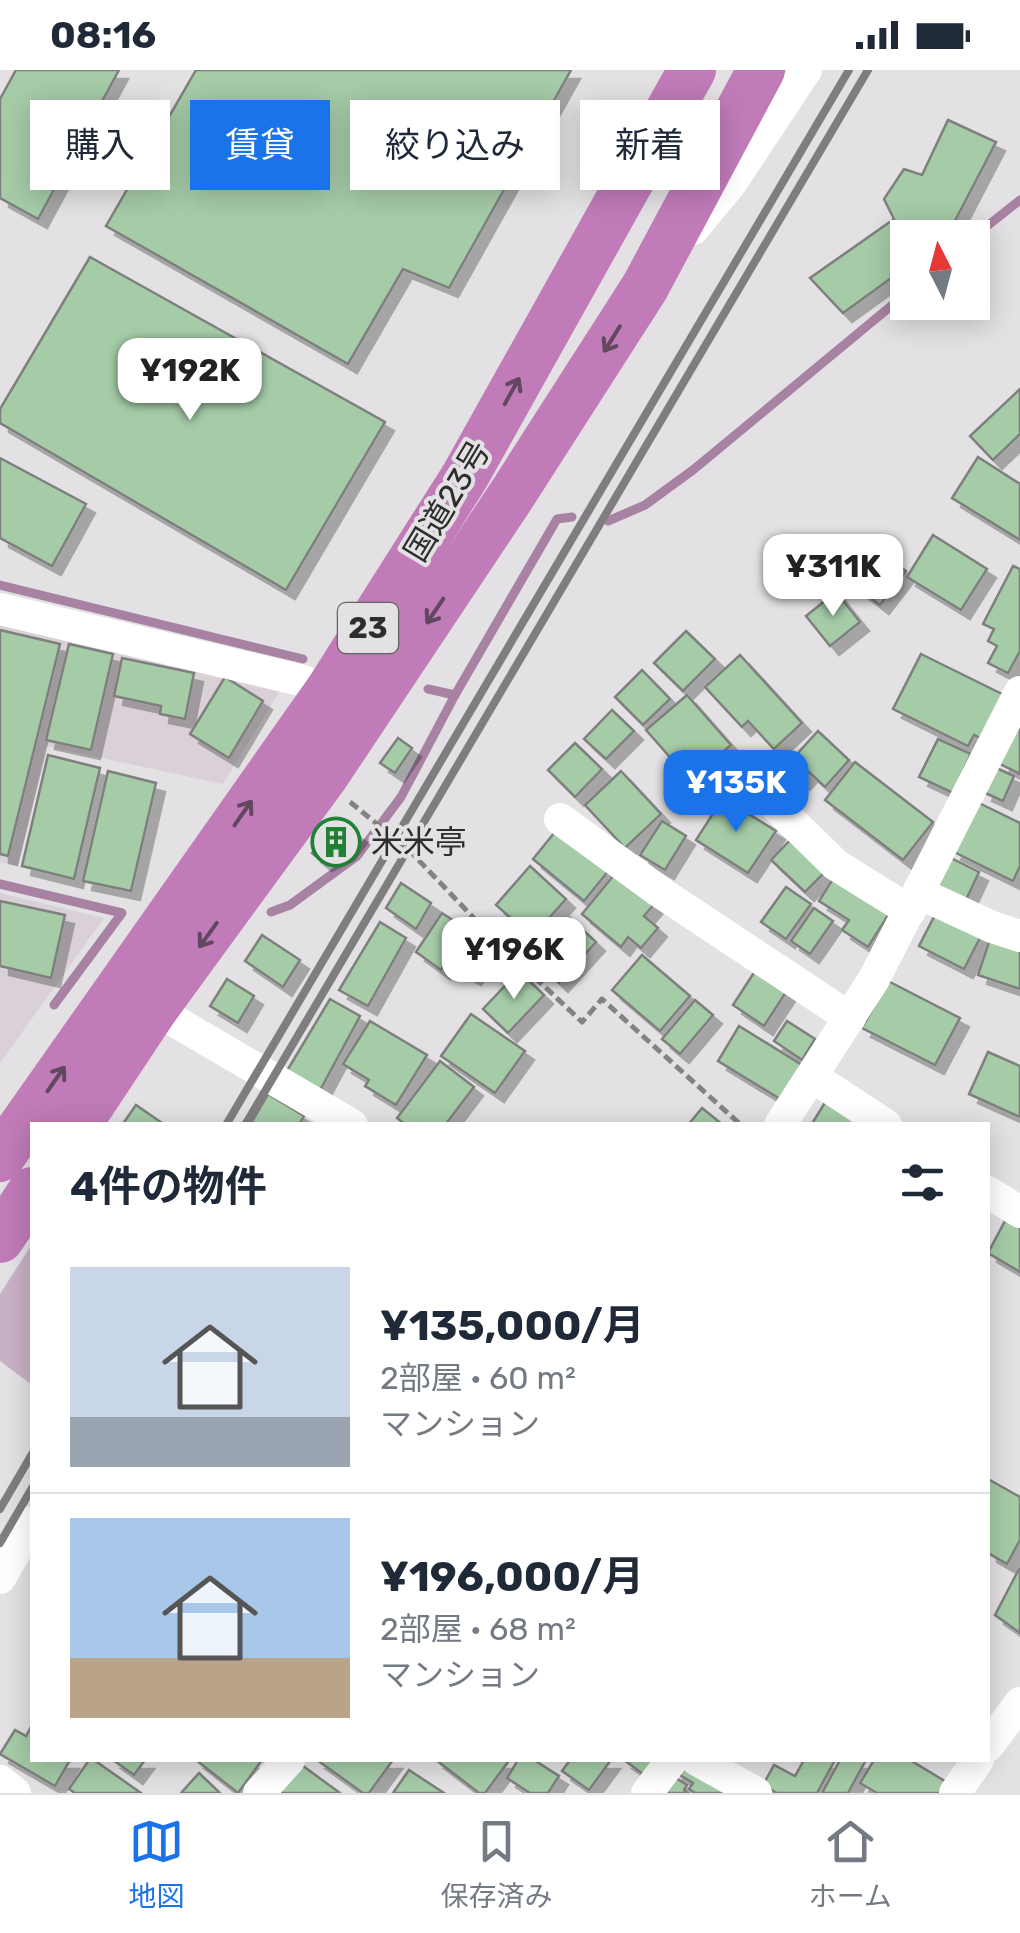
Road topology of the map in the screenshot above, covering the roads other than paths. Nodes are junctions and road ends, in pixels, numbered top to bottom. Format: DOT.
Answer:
graph roads {
  1 [pos="692,70"];
  2 [pos="761,70"];
  3 [pos="806,70"];
  4 [pos="645,287"];
  5 [pos="0,609"];
  6 [pos="304,681"];
  7 [pos="1020,692"];
  8 [pos="752,783"];
  9 [pos="560,820"];
  10 [pos="914,902"];
  11 [pos="1020,936"];
  12 [pos="154,1010"];
  13 [pos="850,1018"];
  14 [pos="813,1077"];
  15 [pos="79,1122"];
  16 [pos="347,1122"];
  17 [pos="782,1122"];
  18 [pos="881,1122"];
  19 [pos="0,1158"];
  20 [pos="30,1195"];
  21 [pos="0,1240"];
  22 [pos="30,1526"];
  23 [pos="0,1578"];
  24 [pos="287,1762"];
  25 [pos="670,1762"];
  26 [pos="701,1762"];
  27 [pos="977,1762"];
  28 [pos="0,1782"];
  29 [pos="15,1793"];
  30 [pos="260,1793"];
  31 [pos="647,1793"];
  32 [pos="756,1793"];
  33 [pos="955,1793"];
  19 -- 1 [label="highway, 国道23号 / 23, one-way"];
  2 -- 4 [label="highway, 国道23号 / 23"];
  3 -- 4 [label="street"];
  4 -- 12 [label="highway, 国道23号 / 23, one-way"];
  5 -- 6 [label="street"];
  7 -- 10 [label="street"];
  8 -- 10 [label="street"];
  9 -- 13 [label="street"];
  10 -- 11 [label="street"];
  10 -- 13 [label="street"];
  12 -- 15 [label="highway, 国道23号 / 23"];
  12 -- 16 [label="street"];
  13 -- 14 [label="street"];
  14 -- 17 [label="street"];
  14 -- 18 [label="street"];
  20 -- 21 [label="highway"];
  22 -- 23 [label="street"];
  24 -- 30 [label="street"];
  25 -- 31 [label="street"];
  26 -- 32 [label="street"];
  27 -- 33 [label="street"];
  28 -- 29 [label="street"];
}
